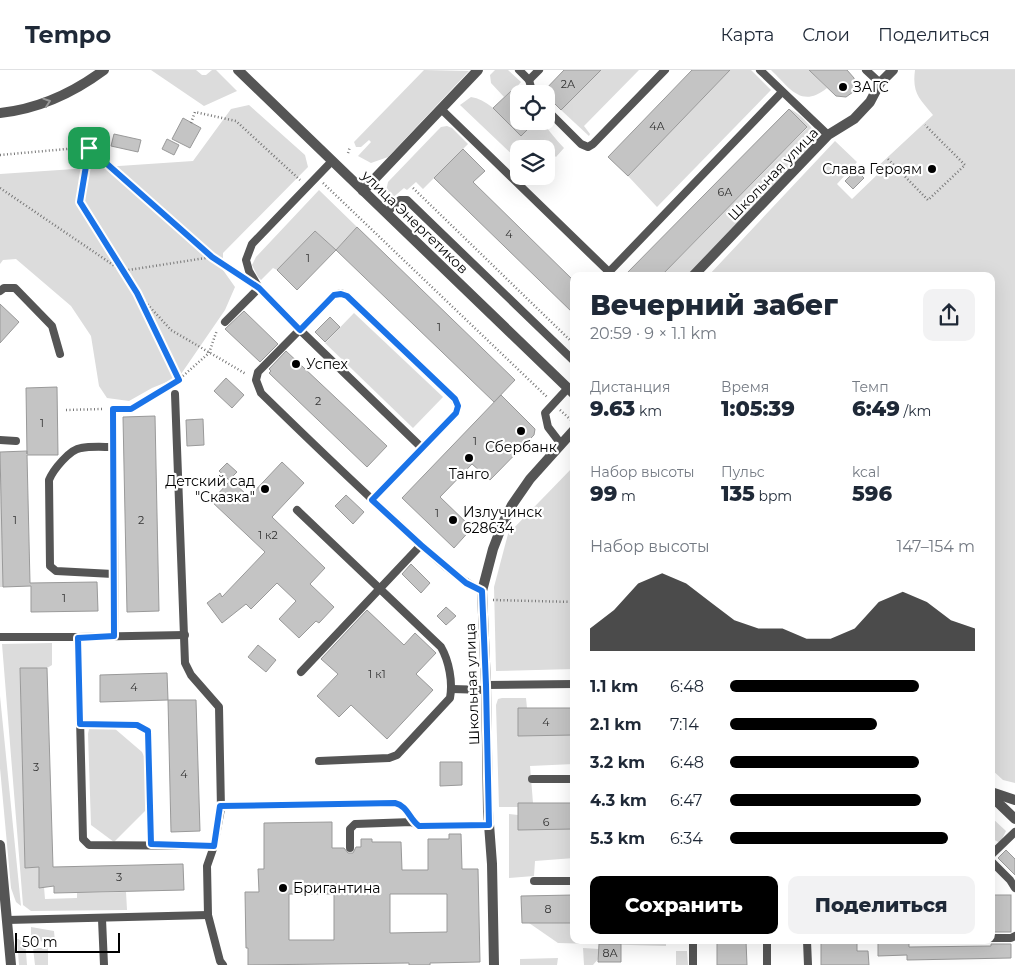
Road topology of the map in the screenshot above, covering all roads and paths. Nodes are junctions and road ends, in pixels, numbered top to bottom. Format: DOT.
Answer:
graph roads {
  1 [pos="104,70"];
  2 [pos="238,70"];
  3 [pos="478,70"];
  4 [pos="519,70"];
  5 [pos="539,70"];
  6 [pos="665,70"];
  7 [pos="760,70"];
  8 [pos="866,70"];
  9 [pos="893,70"];
  10 [pos="529,80"];
  11 [pos="880,84"];
  12 [pos="531,85"];
  13 [pos="782,92"];
  14 [pos="441,109"];
  15 [pos="0,113"];
  16 [pos="555,118"];
  17 [pos="191,123"];
  18 [pos="925,125"];
  19 [pos="828,135"];
  20 [pos="350,147"];
  21 [pos="89,148"];
  22 [pos="348,153"];
  23 [pos="0,155"];
  24 [pos="888,159"];
  25 [pos="332,160"];
  26 [pos="322,182"];
  27 [pos="307,186"];
  28 [pos="0,188"];
  29 [pos="413,188"];
  30 [pos="363,191"];
  31 [pos="386,213"];
  32 [pos="212,257"];
  33 [pos="122,271"];
  34 [pos="608,272"];
  35 [pos="612,272"];
  36 [pos="697,272"];
  37 [pos="259,288"];
  38 [pos="0,290"];
  39 [pos="137,293"];
  40 [pos="226,322"];
  41 [pos="300,330"];
  42 [pos="570,340"];
  43 [pos="209,353"];
  44 [pos="60,354"];
  45 [pos="570,357"];
  46 [pos="179,380"];
  47 [pos="256,380"];
  48 [pos="570,390"];
  49 [pos="570,392"];
  50 [pos="175,394"];
  51 [pos="553,403"];
  52 [pos="113,409"];
  53 [pos="66,410"];
  54 [pos="570,423"];
  55 [pos="570,430"];
  56 [pos="0,440"];
  57 [pos="16,441"];
  58 [pos="561,444"];
  59 [pos="113,447"];
  60 [pos="422,448"];
  61 [pos="372,500"];
  62 [pos="297,510"];
  63 [pos="421,545"];
  64 [pos="113,574"];
  65 [pos="380,589"];
  66 [pos="482,591"];
  67 [pos="493,600"];
  68 [pos="570,602"];
  69 [pos="185,635"];
  70 [pos="0,636"];
  71 [pos="114,636"];
  72 [pos="78,638"];
  73 [pos="301,672"];
  74 [pos="570,684"];
  75 [pos="486,688"];
  76 [pos="452,689"];
  77 [pos="80,724"];
  78 [pos="320,761"];
  79 [pos="532,779"];
  80 [pos="570,779"];
  81 [pos="995,793"];
  82 [pos="995,800"];
  83 [pos="1015,800"];
  84 [pos="220,806"];
  85 [pos="1015,819"];
  86 [pos="412,822"];
  87 [pos="489,825"];
  88 [pos="1015,832"];
  89 [pos="151,844"];
  90 [pos="0,846"];
  91 [pos="214,846"];
  92 [pos="350,848"];
  93 [pos="995,851"];
  94 [pos="995,865"];
  95 [pos="534,881"];
  96 [pos="570,881"];
  97 [pos="1015,888"];
  98 [pos="208,915"];
  99 [pos="102,919"];
  100 [pos="7,920"];
  101 [pos="1015,936"];
  102 [pos="995,938"];
  103 [pos="693,944"];
  104 [pos="767,944"];
  105 [pos="807,944"];
  106 [pos="11,965"];
  107 [pos="104,965"];
  108 [pos="223,965"];
  109 [pos="494,965"];
  110 [pos="693,965"];
  111 [pos="767,965"];
  112 [pos="808,965"];
  15 -- 1 [label="street, one-way"];
  2 -- 25 [label="street, улица Энергетиков"];
  3 -- 14 [label="street"];
  4 -- 10 [label="lane"];
  5 -- 10 [label="lane"];
  6 -- 16 [label="lane"];
  7 -- 13 [label="lane"];
  8 -- 11 [label="lane"];
  9 -- 11 [label="street, Школьная улица"];
  10 -- 12 [label="lane"];
  11 -- 19 [label="street, Школьная улица"];
  13 -- 19 [label="lane"];
  13 -- 35 [label="lane"];
  14 -- 30 [label="street"];
  14 -- 34 [label="lane"];
  17 -- 27 [label="path"];
  18 -- 24 [label="path"];
  19 -- 36 [label="street, Школьная улица"];
  20 -- 22 [label="path"];
  21 -- 23 [label="path"];
  21 -- 32 [label="path"];
  21 -- 33 [label="path"];
  25 -- 27 [label="lane"];
  25 -- 30 [label="street, улица Энергетиков"];
  26 -- 51 [label="path"];
  27 -- 37 [label="lane"];
  28 -- 33 [label="path"];
  29 -- 42 [label="path"];
  30 -- 31 [label="street, улица Энергетиков"];
  31 -- 45 [label="lane"];
  31 -- 48 [label="street, улица Энергетиков"];
  32 -- 33 [label="path"];
  32 -- 37 [label="path"];
  33 -- 39 [label="path"];
  37 -- 40 [label="lane"];
  37 -- 41 [label="lane"];
  38 -- 44 [label="lane"];
  39 -- 43 [label="path"];
  39 -- 46 [label="path"];
  41 -- 47 [label="lane"];
  41 -- 60 [label="lane"];
  41 -- 60 [label="lane"];
  43 -- 46 [label="path"];
  43 -- 47 [label="path"];
  46 -- 50 [label="path"];
  46 -- 52 [label="path"];
  47 -- 61 [label="lane"];
  49 -- 51 [label="lane"];
  50 -- 69 [label="lane"];
  51 -- 54 [label="path"];
  51 -- 58 [label="lane"];
  52 -- 53 [label="path"];
  52 -- 59 [label="lane"];
  55 -- 58 [label="street, Школьная улица"];
  56 -- 57 [label="lane"];
  58 -- 66 [label="street, Школьная улица"];
  59 -- 64 [label="lane"];
  59 -- 64 [label="lane"];
  60 -- 61 [label="lane"];
  61 -- 63 [label="lane"];
  62 -- 65 [label="lane"];
  63 -- 65 [label="lane"];
  63 -- 66 [label="lane"];
  64 -- 71 [label="lane"];
  65 -- 73 [label="lane"];
  65 -- 76 [label="lane"];
  66 -- 75 [label="street, Школьная улица"];
  67 -- 68 [label="path"];
  69 -- 71 [label="lane"];
  69 -- 84 [label="lane"];
  70 -- 72 [label="lane"];
  71 -- 72 [label="lane"];
  72 -- 77 [label="lane"];
  74 -- 75 [label="lane"];
  75 -- 76 [label="lane"];
  75 -- 87 [label="street, Школьная улица"];
  76 -- 78 [label="lane"];
  77 -- 89 [label="lane"];
  77 -- 89 [label="lane"];
  79 -- 80 [label="lane"];
  81 -- 83 [label="street"];
  82 -- 85 [label="street"];
  84 -- 86 [label="lane"];
  84 -- 91 [label="lane"];
  86 -- 87 [label="lane"];
  86 -- 92 [label="lane"];
  87 -- 109 [label="street, Школьная улица"];
  88 -- 93 [label="lane"];
  89 -- 91 [label="lane"];
  90 -- 100 [label="street"];
  91 -- 98 [label="lane"];
  94 -- 97 [label="lane"];
  95 -- 96 [label="lane"];
  98 -- 99 [label="lane"];
  98 -- 108 [label="lane"];
  99 -- 100 [label="lane"];
  99 -- 107 [label="lane"];
  100 -- 106 [label="street"];
  101 -- 102 [label="lane"];
  103 -- 110 [label="lane"];
  104 -- 111 [label="lane"];
  105 -- 112 [label="lane"];
}
